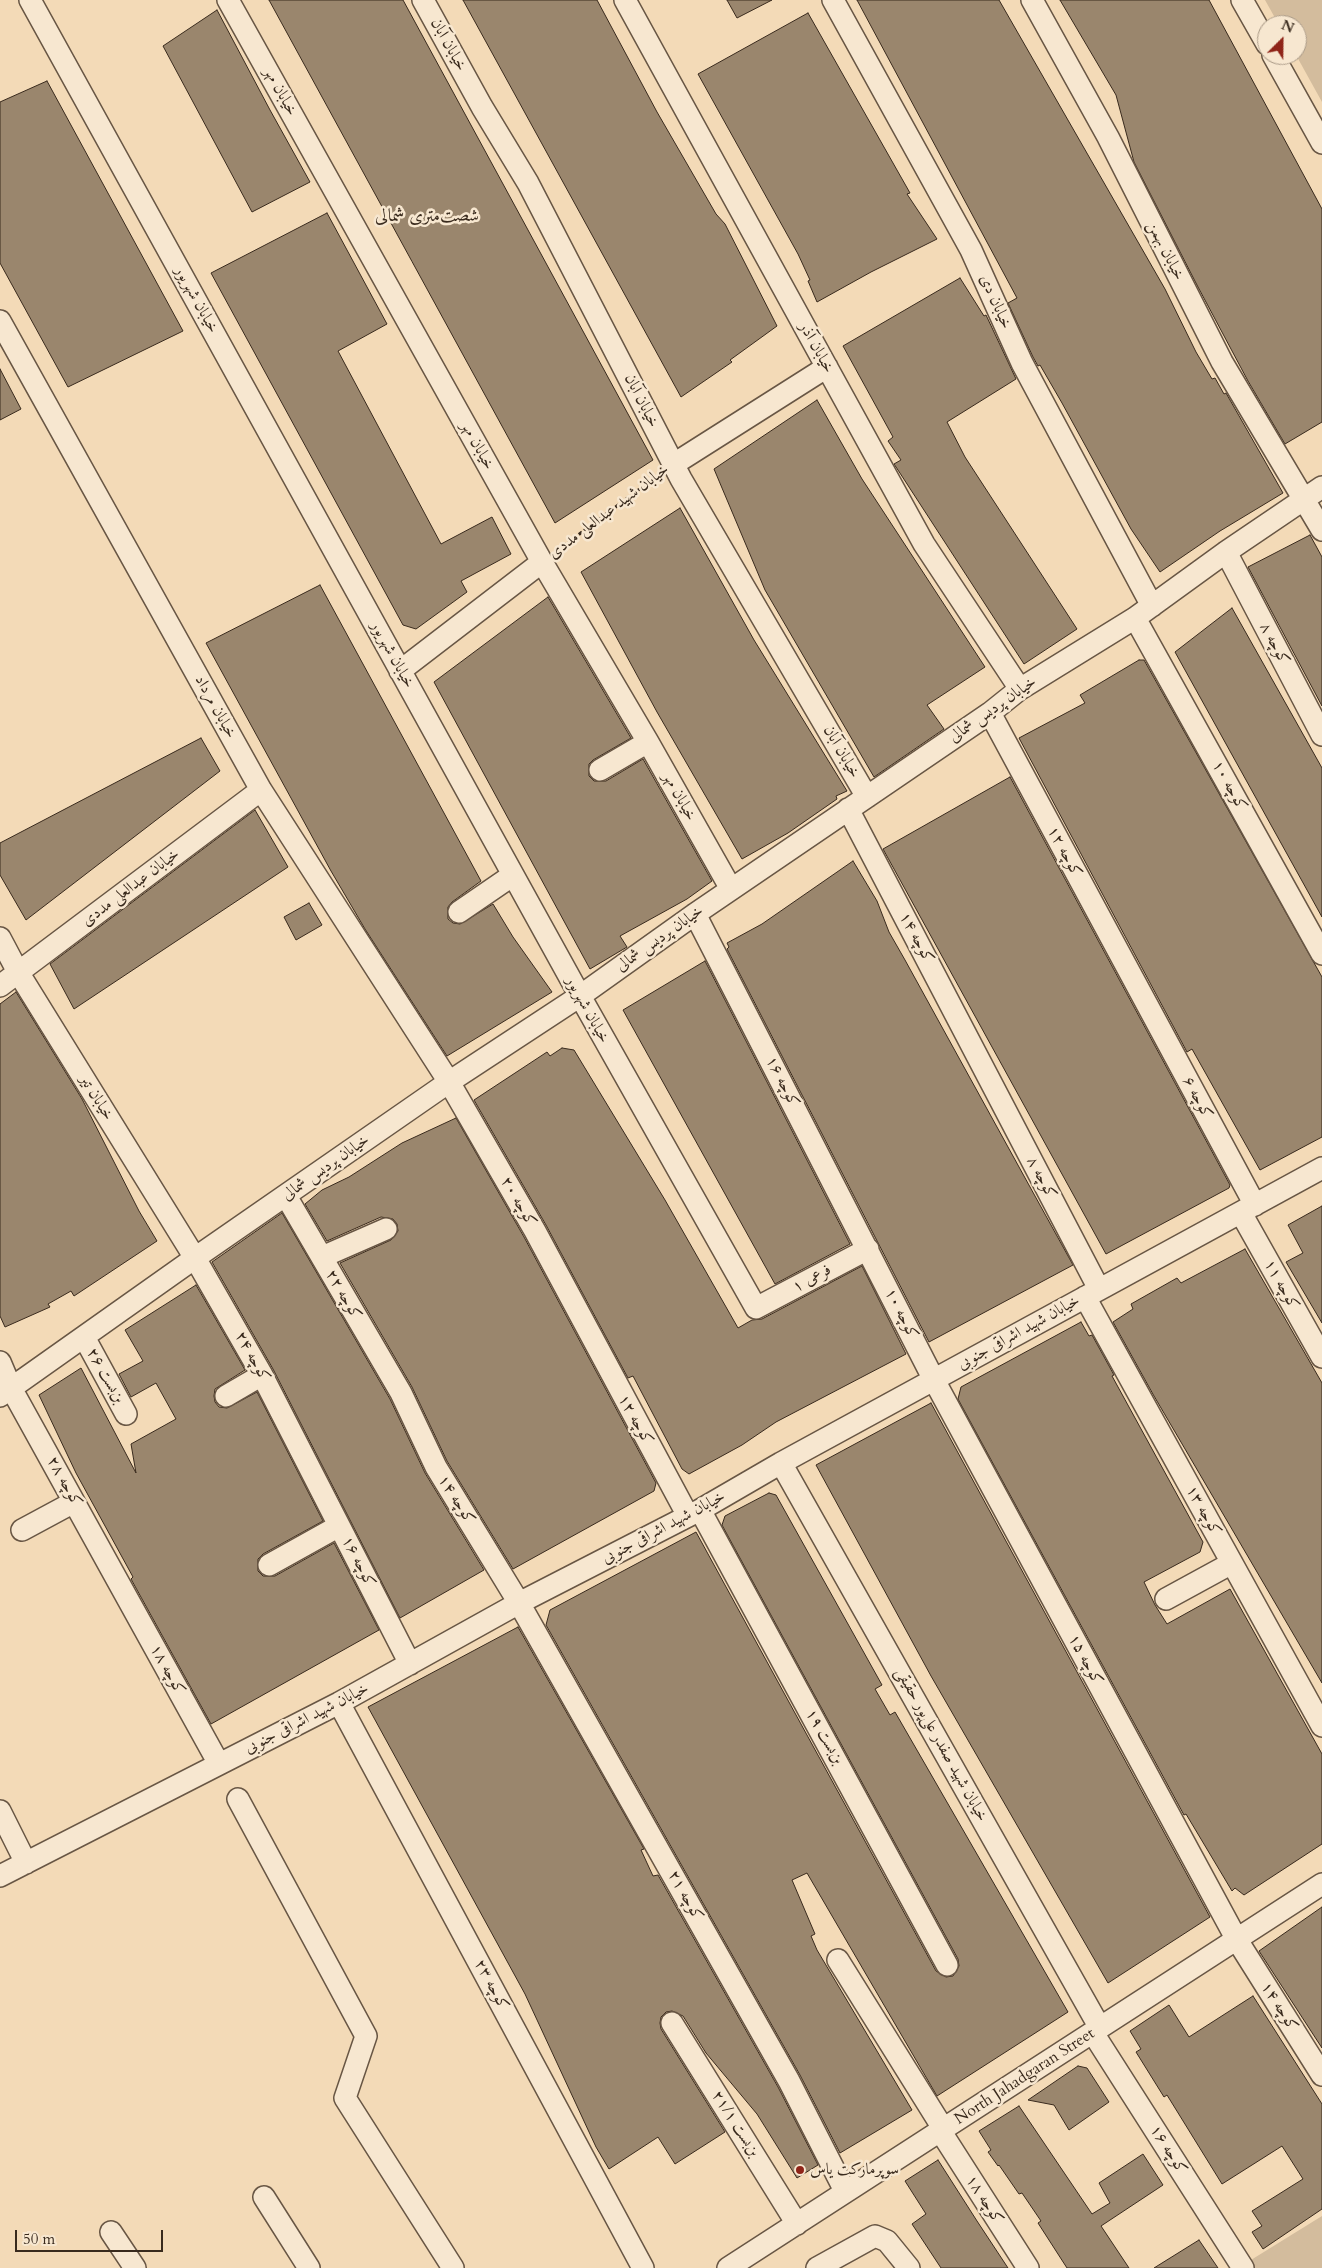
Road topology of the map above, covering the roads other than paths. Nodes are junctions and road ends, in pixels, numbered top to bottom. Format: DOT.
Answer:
graph roads {
  1 [pos="30,0"];
  2 [pos="228,0"];
  3 [pos="423,0"];
  4 [pos="833,0"];
  5 [pos="1032,0"];
  6 [pos="1242,0"];
  7 [pos="630,2"];
  8 [pos="1257,26"];
  9 [pos="1279,65"];
  10 [pos="1322,143"];
  11 [pos="0,321"];
  12 [pos="827,367"];
  13 [pos="674,464"];
  14 [pos="1313,493"];
  15 [pos="1322,530"];
  16 [pos="1226,552"];
  17 [pos="542,562"];
  18 [pos="1144,612"];
  19 [pos="400,671"];
  20 [pos="1020,689"];
  21 [pos="990,713"];
  22 [pos="1322,735"];
  23 [pos="648,742"];
  24 [pos="600,770"];
  25 [pos="261,790"];
  26 [pos="867,797"];
  27 [pos="848,810"];
  28 [pos="513,875"];
  29 [pos="731,889"];
  30 [pos="459,912"];
  31 [pos="695,914"];
  32 [pos="0,938"];
  33 [pos="1322,954"];
  34 [pos="18,972"];
  35 [pos="0,986"];
  36 [pos="1139,991"];
  37 [pos="580,996"];
  38 [pos="983,1067"];
  39 [pos="449,1082"];
  40 [pos="1322,1168"];
  41 [pos="286,1196"];
  42 [pos="1248,1209"];
  43 [pos="386,1229"];
  44 [pos="868,1249"];
  45 [pos="322,1257"];
  46 [pos="195,1258"];
  47 [pos="1092,1294"];
  48 [pos="756,1308"];
  49 [pos="583,1324"];
  50 [pos="84,1337"];
  51 [pos="1322,1357"];
  52 [pos="0,1362"];
  53 [pos="262,1375"];
  54 [pos="934,1380"];
  55 [pos="6,1392"];
  56 [pos="401,1393"];
  57 [pos="226,1396"];
  58 [pos="126,1414"];
  59 [pos="306,1458"];
  60 [pos="781,1463"];
  61 [pos="74,1502"];
  62 [pos="694,1513"];
  63 [pos="339,1526"];
  64 [pos="22,1530"];
  65 [pos="1232,1563"];
  66 [pos="269,1566"];
  67 [pos="116,1576"];
  68 [pos="1166,1599"];
  69 [pos="519,1603"];
  70 [pos="410,1664"];
  71 [pos="339,1703"];
  72 [pos="1322,1726"];
  73 [pos="219,1764"];
  74 [pos="238,1799"];
  75 [pos="0,1811"];
  76 [pos="26,1863"];
  77 [pos="0,1876"];
  78 [pos="1322,1884"];
  79 [pos="1236,1940"];
  80 [pos="838,1960"];
  81 [pos="948,1965"];
  82 [pos="672,2024"];
  83 [pos="1097,2030"];
  84 [pos="1322,2075"];
  85 [pos="942,2131"];
  86 [pos="846,2191"];
  87 [pos="264,2197"];
  88 [pos="797,2224"];
  89 [pos="110,2232"];
  90 [pos="135,2268"];
  91 [pos="309,2268"];
  92 [pos="453,2268"];
  93 [pos="643,2268"];
  94 [pos="728,2268"];
  95 [pos="817,2268"];
  96 [pos="909,2268"];
  97 [pos="1028,2268"];
  98 [pos="1243,2268"];
  1 -- 19 [label="street, خیابان شهریور"];
  2 -- 17 [label="street, خیابان مهر"];
  3 -- 13 [label="street, خیابان آبان"];
  4 -- 18 [label="street, خیابان دی"];
  5 -- 14 [label="street, خیابان بهمن"];
  6 -- 8 [label="street"];
  7 -- 12 [label="street, خیابان آذر"];
  9 -- 10 [label="street"];
  11 -- 25 [label="street, خیابان مرداد"];
  12 -- 13 [label="street, خیابان شهید عبدالعلی مددی"];
  12 -- 20 [label="street, خیابان آذر"];
  13 -- 26 [label="street, خیابان آبان"];
  14 -- 15 [label="street"];
  14 -- 16 [label="street, خیابان پردیس شمالی"];
  16 -- 18 [label="street, خیابان پردیس شمالی"];
  16 -- 22 [label="street, کوچه ۸"];
  17 -- 19 [label="street, خیابان شهید عبدالعلی مددی"];
  17 -- 23 [label="street, خیابان مهر"];
  18 -- 20 [label="street, خیابان پردیس شمالی"];
  18 -- 33 [label="street, کوچه ۱۰"];
  19 -- 28 [label="street, خیابان شهریور"];
  20 -- 21 [label="street, خیابان پردیس شمالی"];
  21 -- 26 [label="street, خیابان پردیس شمالی"];
  21 -- 36 [label="street, کوچه ۱۲"];
  23 -- 24 [label="street"];
  23 -- 29 [label="street, خیابان مهر"];
  25 -- 34 [label="street, خیابان عبدالعلی مددی"];
  25 -- 39 [label="street, خیابان مرداد"];
  26 -- 27 [label="street, خیابان پردیس شمالی"];
  27 -- 29 [label="street, خیابان پردیس شمالی"];
  27 -- 38 [label="street, کوچه ۱۴"];
  28 -- 30 [label="street"];
  28 -- 37 [label="street, خیابان شهریور"];
  29 -- 31 [label="street, خیابان پردیس شمالی"];
  31 -- 37 [label="street, خیابان پردیس شمالی"];
  31 -- 44 [label="street, کوچه ۱۶"];
  32 -- 34 [label="street, خیابان تیر"];
  34 -- 35 [label="street, خیابان عبدالعلی مددی"];
  34 -- 46 [label="street, خیابان تیر"];
  36 -- 42 [label="street, کوچه ۶"];
  37 -- 39 [label="street, خیابان پردیس شمالی"];
  37 -- 48 [label="street, خیابان شهریور"];
  38 -- 47 [label="street, کوچه ۸"];
  39 -- 41 [label="street, خیابان پردیس شمالی"];
  39 -- 49 [label="street, کوچه ۲۰"];
  40 -- 42 [label="street, خیابان شهید اشراقی جنوبی"];
  41 -- 45 [label="street, کوچه ۲۲"];
  41 -- 46 [label="street, خیابان پردیس شمالی"];
  42 -- 47 [label="street, خیابان شهید اشراقی جنوبی"];
  42 -- 51 [label="street, کوچه ۱۱"];
  43 -- 45 [label="street"];
  44 -- 48 [label="street, فرعی ۱"];
  44 -- 54 [label="street, کوچه ۱۰"];
  45 -- 56 [label="street, کوچه ۲۲"];
  46 -- 50 [label="street, خیابان پردیس شمالی"];
  46 -- 53 [label="street, کوچه ۲۴"];
  47 -- 54 [label="street, خیابان شهید اشراقی جنوبی"];
  47 -- 65 [label="street, کوچه ۱۳"];
  49 -- 62 [label="street, کوچه ۱۲"];
  50 -- 55 [label="street, خیابان پردیس شمالی"];
  50 -- 58 [label="street, بن‌بست ۲۶"];
  52 -- 55 [label="street, کوچه ۲۸"];
  53 -- 57 [label="street"];
  53 -- 59 [label="street, کوچه ۲۴"];
  54 -- 60 [label="street, خیابان شهید اشراقی جنوبی"];
  54 -- 79 [label="street, کوچه ۱۵"];
  55 -- 61 [label="street, کوچه ۲۸"];
  56 -- 69 [label="street, کوچه ۱۴"];
  59 -- 63 [label="street, کوچه ۱۶"];
  60 -- 62 [label="street, خیابان شهید اشراقی جنوبی"];
  60 -- 83 [label="street, خیابان شهید صفدر علی‌پور حقیقی"];
  61 -- 64 [label="street"];
  61 -- 67 [label="street, کوچه ۲۸"];
  62 -- 69 [label="street, خیابان شهید اشراقی جنوبی"];
  62 -- 81 [label="street, بن‌بست ۱۹"];
  63 -- 66 [label="street"];
  63 -- 70 [label="street, کوچه ۱۶"];
  65 -- 68 [label="street"];
  65 -- 72 [label="street, کوچه ۱۳"];
  67 -- 73 [label="street, کوچه ۱۸"];
  69 -- 70 [label="street, خیابان شهید اشراقی جنوبی"];
  69 -- 86 [label="street, کوچه ۲۱"];
  70 -- 71 [label="street, خیابان شهید اشراقی جنوبی"];
  71 -- 73 [label="street, خیابان شهید اشراقی جنوبی"];
  71 -- 93 [label="street, کوچه ۲۳"];
  73 -- 76 [label="street, خیابان شهید اشراقی جنوبی"];
  74 -- 92 [label="street"];
  75 -- 76 [label="street"];
  76 -- 77 [label="street, خیابان شهید اشراقی جنوبی"];
  78 -- 79 [label="street, North Jahadgaran Street"];
  79 -- 83 [label="street, North Jahadgaran Street"];
  79 -- 84 [label="street, کوچه ۱۴"];
  80 -- 85 [label="street"];
  82 -- 88 [label="street, بن‌بست ۲۱/۱"];
  83 -- 85 [label="street, North Jahadgaran Street"];
  83 -- 98 [label="street, کوچه ۱۶"];
  85 -- 86 [label="street, North Jahadgaran Street"];
  85 -- 97 [label="street, کوچه ۱۸"];
  86 -- 88 [label="street, North Jahadgaran Street"];
  87 -- 91 [label="street"];
  88 -- 94 [label="street, North Jahadgaran Street"];
  89 -- 90 [label="street"];
  95 -- 96 [label="street"];
}
